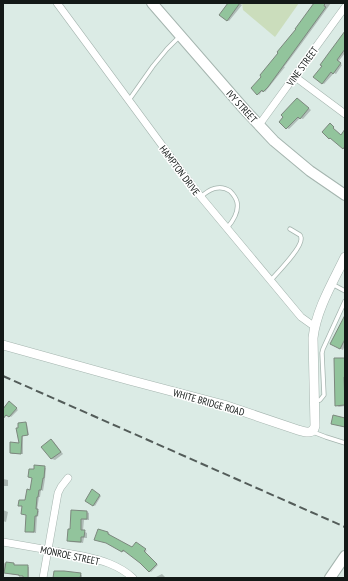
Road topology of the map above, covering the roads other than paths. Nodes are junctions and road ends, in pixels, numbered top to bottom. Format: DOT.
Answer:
graph roads {
  1 [pos="57,3"];
  2 [pos="152,3"];
  3 [pos="345,7"];
  4 [pos="180,36"];
  5 [pos="294,76"];
  6 [pos="129,100"];
  7 [pos="345,114"];
  8 [pos="259,125"];
  9 [pos="345,195"];
  10 [pos="201,197"];
  11 [pos="227,228"];
  12 [pos="290,229"];
  13 [pos="345,257"];
  14 [pos="271,280"];
  15 [pos="332,284"];
  16 [pos="345,291"];
  17 [pos="345,301"];
  18 [pos="315,327"];
  19 [pos="3,345"];
  20 [pos="315,401"];
  21 [pos="312,432"];
  22 [pos="345,443"];
  23 [pos="68,478"];
  24 [pos="3,542"];
  25 [pos="48,550"];
  26 [pos="345,556"];
  27 [pos="43,578"];
  28 [pos="133,578"];
  29 [pos="330,578"];
  1 -- 6 [label="street, HAMPTON DRIVE"];
  2 -- 4 [label="main road, IVY STREET"];
  3 -- 5 [label="street, VINE STREET"];
  4 -- 6 [label="lane"];
  4 -- 8 [label="main road, IVY STREET"];
  5 -- 7 [label="street"];
  5 -- 8 [label="street, VINE STREET"];
  6 -- 10 [label="street, HAMPTON DRIVE"];
  8 -- 9 [label="main road, IVY STREET"];
  10 -- 11 [label="street, HAMPTON DRIVE"];
  10 -- 11 [label="lane"];
  11 -- 14 [label="street, HAMPTON DRIVE"];
  12 -- 14 [label="lane"];
  13 -- 15 [label="street"];
  14 -- 18 [label="street, HAMPTON DRIVE"];
  15 -- 16 [label="lane"];
  15 -- 18 [label="street"];
  17 -- 20 [label="lane"];
  18 -- 20 [label="street"];
  19 -- 21 [label="street, WHITE BRIDGE ROAD"];
  20 -- 21 [label="street"];
  21 -- 22 [label="lane"];
  23 -- 25 [label="street"];
  24 -- 25 [label="street, MONROE STREET"];
  25 -- 27 [label="street"];
  25 -- 28 [label="street, MONROE STREET"];
  26 -- 29 [label="main road"];
}
